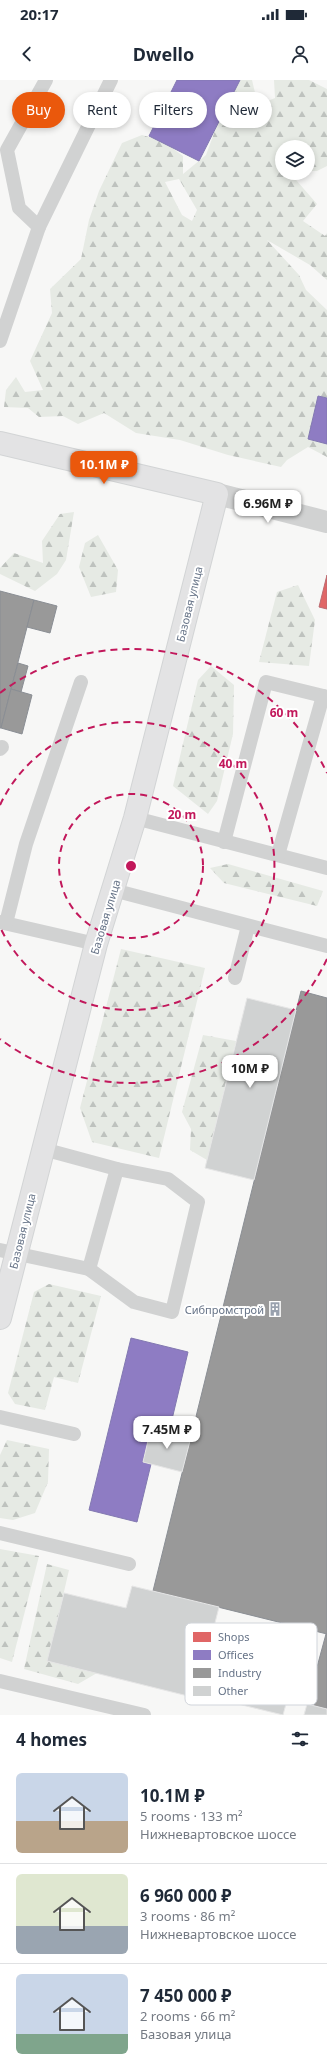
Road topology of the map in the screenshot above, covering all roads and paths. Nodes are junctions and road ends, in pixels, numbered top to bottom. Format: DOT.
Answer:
graph roads {
  1 [pos="46,80"];
  2 [pos="111,80"];
  3 [pos="39,227"];
  4 [pos="0,341"];
  5 [pos="0,442"];
  6 [pos="217,494"];
  7 [pos="327,522"];
  8 [pos="81,682"];
  9 [pos="325,696"];
  10 [pos="135,818"];
  11 [pos="224,842"];
  12 [pos="278,855"];
  13 [pos="327,868"];
  14 [pos="113,890"];
  15 [pos="3,922"];
  16 [pos="248,926"];
  17 [pos="96,944"];
  18 [pos="327,946"];
  19 [pos="235,978"];
  20 [pos="43,1149"];
  21 [pos="117,1169"];
  22 [pos="8,1252"];
  23 [pos="89,1269"];
  24 [pos="0,1318"];
  25 [pos="0,1417"];
  26 [pos="74,1434"];
  27 [pos="0,1533"];
  28 [pos="129,1564"];
  29 [pos="0,1680"];
  30 [pos="144,1715"];
  1 -- 3 [label="lane"];
  2 -- 3 [label="lane"];
  3 -- 4 [label="lane"];
  5 -- 6 [label="street"];
  6 -- 7 [label="street"];
  6 -- 10 [label="street, Базовая улица"];
  8 -- 15 [label="lane"];
  9 -- 11 [label="lane"];
  9 -- 12 [label="lane"];
  10 -- 11 [label="lane"];
  10 -- 14 [label="street, Базовая улица"];
  11 -- 12 [label="lane"];
  12 -- 13 [label="lane"];
  14 -- 16 [label="lane"];
  14 -- 17 [label="street, Базовая улица"];
  15 -- 17 [label="lane"];
  16 -- 18 [label="lane"];
  16 -- 19 [label="lane"];
  17 -- 20 [label="street, Базовая улица"];
  20 -- 21 [label="lane"];
  20 -- 22 [label="street, Базовая улица"];
  21 -- 23 [label="lane"];
  21 -- 23 [label="lane"];
  22 -- 23 [label="lane"];
  22 -- 24 [label="street, Базовая улица"];
  25 -- 26 [label="lane"];
  27 -- 28 [label="lane"];
  29 -- 30 [label="lane"];
}
